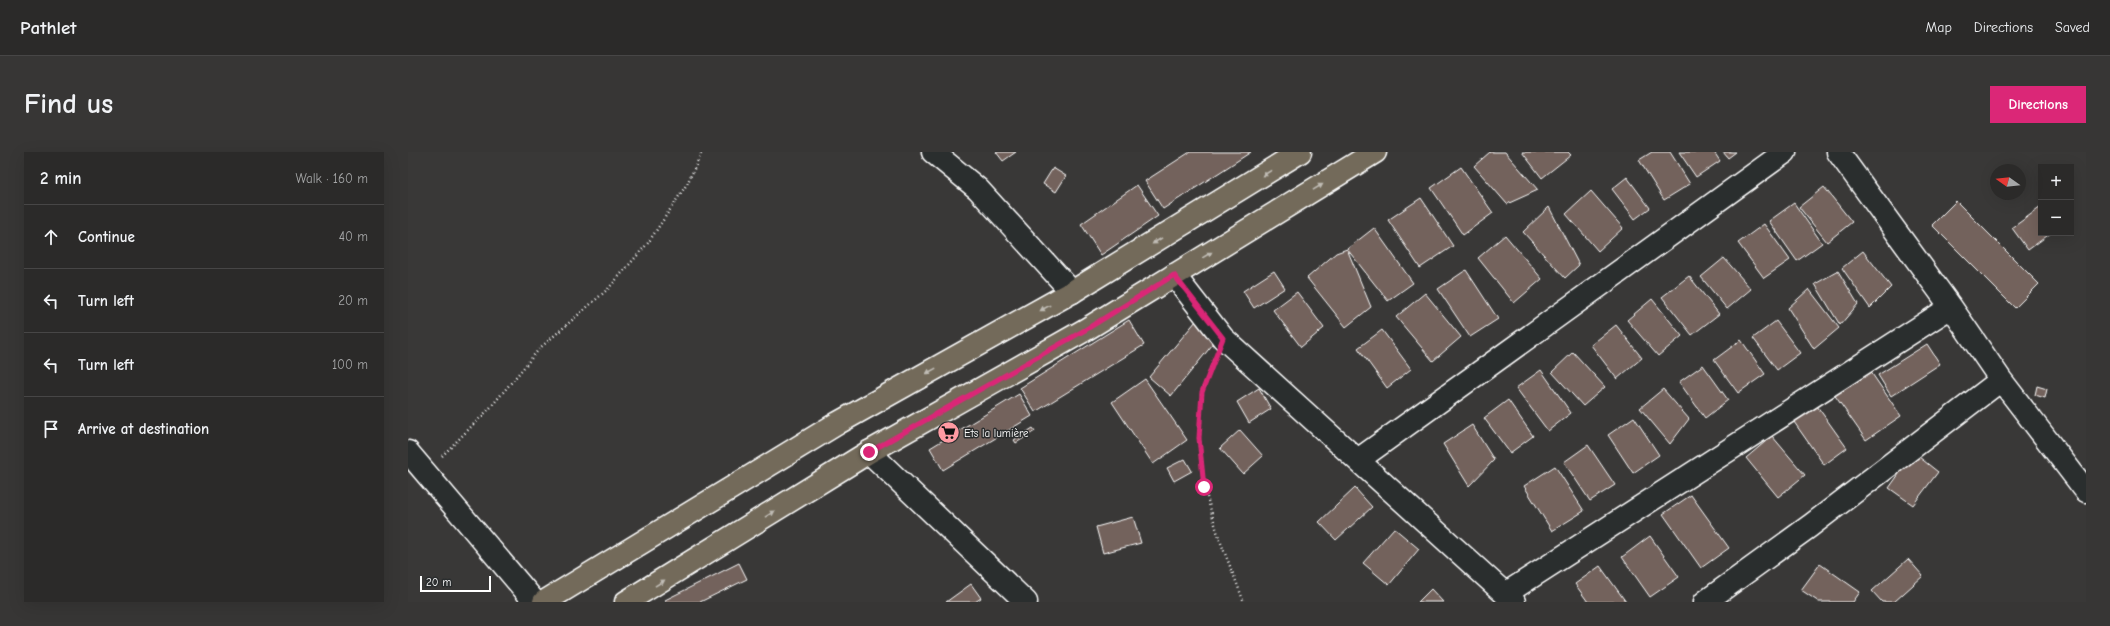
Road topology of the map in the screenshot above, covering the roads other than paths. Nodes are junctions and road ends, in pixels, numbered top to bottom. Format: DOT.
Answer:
graph roads {
  1 [pos="933,152"];
  2 [pos="1300,152"];
  3 [pos="1375,152"];
  4 [pos="1785,152"];
  5 [pos="1838,152"];
  6 [pos="1174,275"];
  7 [pos="1072,292"];
  8 [pos="1951,307"];
  9 [pos="2001,380"];
  10 [pos="408,452"];
  11 [pos="869,452"];
  12 [pos="1358,460"];
  13 [pos="2086,491"];
  14 [pos="1509,598"];
  15 [pos="535,602"];
  16 [pos="544,602"];
  17 [pos="626,602"];
  18 [pos="1026,602"];
  19 [pos="1705,602"];
  1 -- 7 [label="street"];
  2 -- 7 [label="main road, one-way"];
  6 -- 3 [label="main road, one-way"];
  4 -- 12 [label="street"];
  5 -- 8 [label="street"];
  6 -- 11 [label="main road"];
  6 -- 12 [label="street"];
  7 -- 16 [label="main road, one-way"];
  8 -- 9 [label="street"];
  8 -- 14 [label="street"];
  9 -- 13 [label="street"];
  9 -- 19 [label="street"];
  10 -- 15 [label="street"];
  17 -- 11 [label="main road, one-way"];
  11 -- 18 [label="street"];
  12 -- 14 [label="street"];
}
